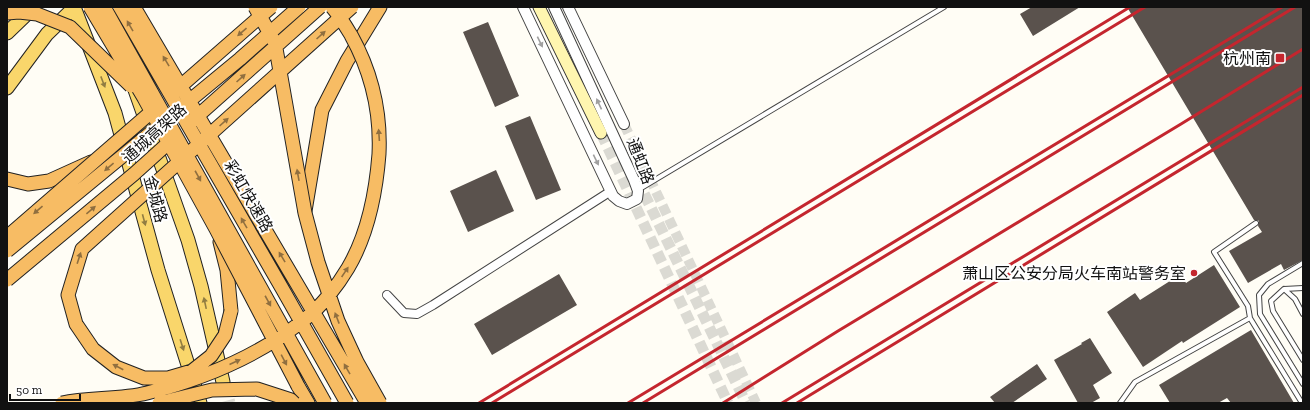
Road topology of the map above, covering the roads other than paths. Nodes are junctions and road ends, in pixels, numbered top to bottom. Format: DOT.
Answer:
graph roads {
  1 [pos="34,7"];
  2 [pos="74,7"];
  3 [pos="90,7"];
  4 [pos="104,7"];
  5 [pos="110,7"];
  6 [pos="120,7"];
  7 [pos="134,7"];
  8 [pos="255,7"];
  9 [pos="271,7"];
  10 [pos="299,7"];
  11 [pos="320,7"];
  12 [pos="332,7"];
  13 [pos="352,7"];
  14 [pos="380,7"];
  15 [pos="523,7"];
  16 [pos="539,7"];
  17 [pos="554,7"];
  18 [pos="568,7"];
  19 [pos="944,7"];
  20 [pos="7,13"];
  21 [pos="7,33"];
  22 [pos="7,88"];
  23 [pos="144,98"];
  24 [pos="624,124"];
  25 [pos="601,133"];
  26 [pos="98,159"];
  27 [pos="7,179"];
  28 [pos="611,190"];
  29 [pos="638,191"];
  30 [pos="305,213"];
  31 [pos="1256,222"];
  32 [pos="216,229"];
  33 [pos="7,237"];
  34 [pos="7,251"];
  35 [pos="1303,263"];
  36 [pos="7,280"];
  37 [pos="1303,288"];
  38 [pos="1284,289"];
  39 [pos="387,295"];
  40 [pos="1303,314"];
  41 [pos="1250,318"];
  42 [pos="1303,360"];
  43 [pos="223,382"];
  44 [pos="1303,384"];
  45 [pos="62,403"];
  46 [pos="159,403"];
  47 [pos="200,403"];
  48 [pos="294,403"];
  49 [pos="308,403"];
  50 [pos="325,403"];
  51 [pos="347,403"];
  52 [pos="367,403"];
  53 [pos="380,403"];
  54 [pos="1120,403"];
  55 [pos="1302,403"];
  1 -- 21 [label="main road"];
  2 -- 22 [label="main road"];
  2 -- 47 [label="main road, 金城路, one-way"];
  3 -- 23 [label="highway, bridge"];
  4 -- 50 [label="highway, one-way, bridge"];
  43 -- 5 [label="main road, 金城路, one-way"];
  51 -- 6 [label="highway, 彩虹快速路, one-way, bridge"];
  52 -- 7 [label="highway, one-way, bridge"];
  30 -- 8 [label="highway, one-way, bridge"];
  9 -- 26 [label="highway, one-way, bridge"];
  10 -- 34 [label="highway, 通城高架路, one-way, bridge"];
  36 -- 11 [label="highway, 通城高架路, one-way, bridge"];
  45 -- 12 [label="highway, one-way, bridge"];
  32 -- 13 [label="highway, one-way, bridge"];
  14 -- 30 [label="highway, bridge"];
  15 -- 28 [label="street, 通虹路, one-way"];
  16 -- 25 [label="main road"];
  29 -- 17 [label="street, 通虹路, one-way"];
  18 -- 24 [label="street, 通虹路"];
  19 -- 29 [label="lane"];
  20 -- 23 [label="highway, bridge"];
  23 -- 32 [label="highway, bridge"];
  26 -- 27 [label="highway, bridge"];
  26 -- 33 [label="highway, one-way, bridge"];
  28 -- 29 [label="street, 通虹路"];
  28 -- 39 [label="street"];
  53 -- 30 [label="highway, one-way, bridge"];
  31 -- 41 [label="lane"];
  32 -- 49 [label="highway, one-way, bridge"];
  35 -- 44 [label="lane"];
  37 -- 38 [label="lane"];
  38 -- 40 [label="lane"];
  38 -- 42 [label="lane"];
  41 -- 54 [label="lane"];
  41 -- 55 [label="lane"];
  46 -- 48 [label="highway, bridge"];
}
